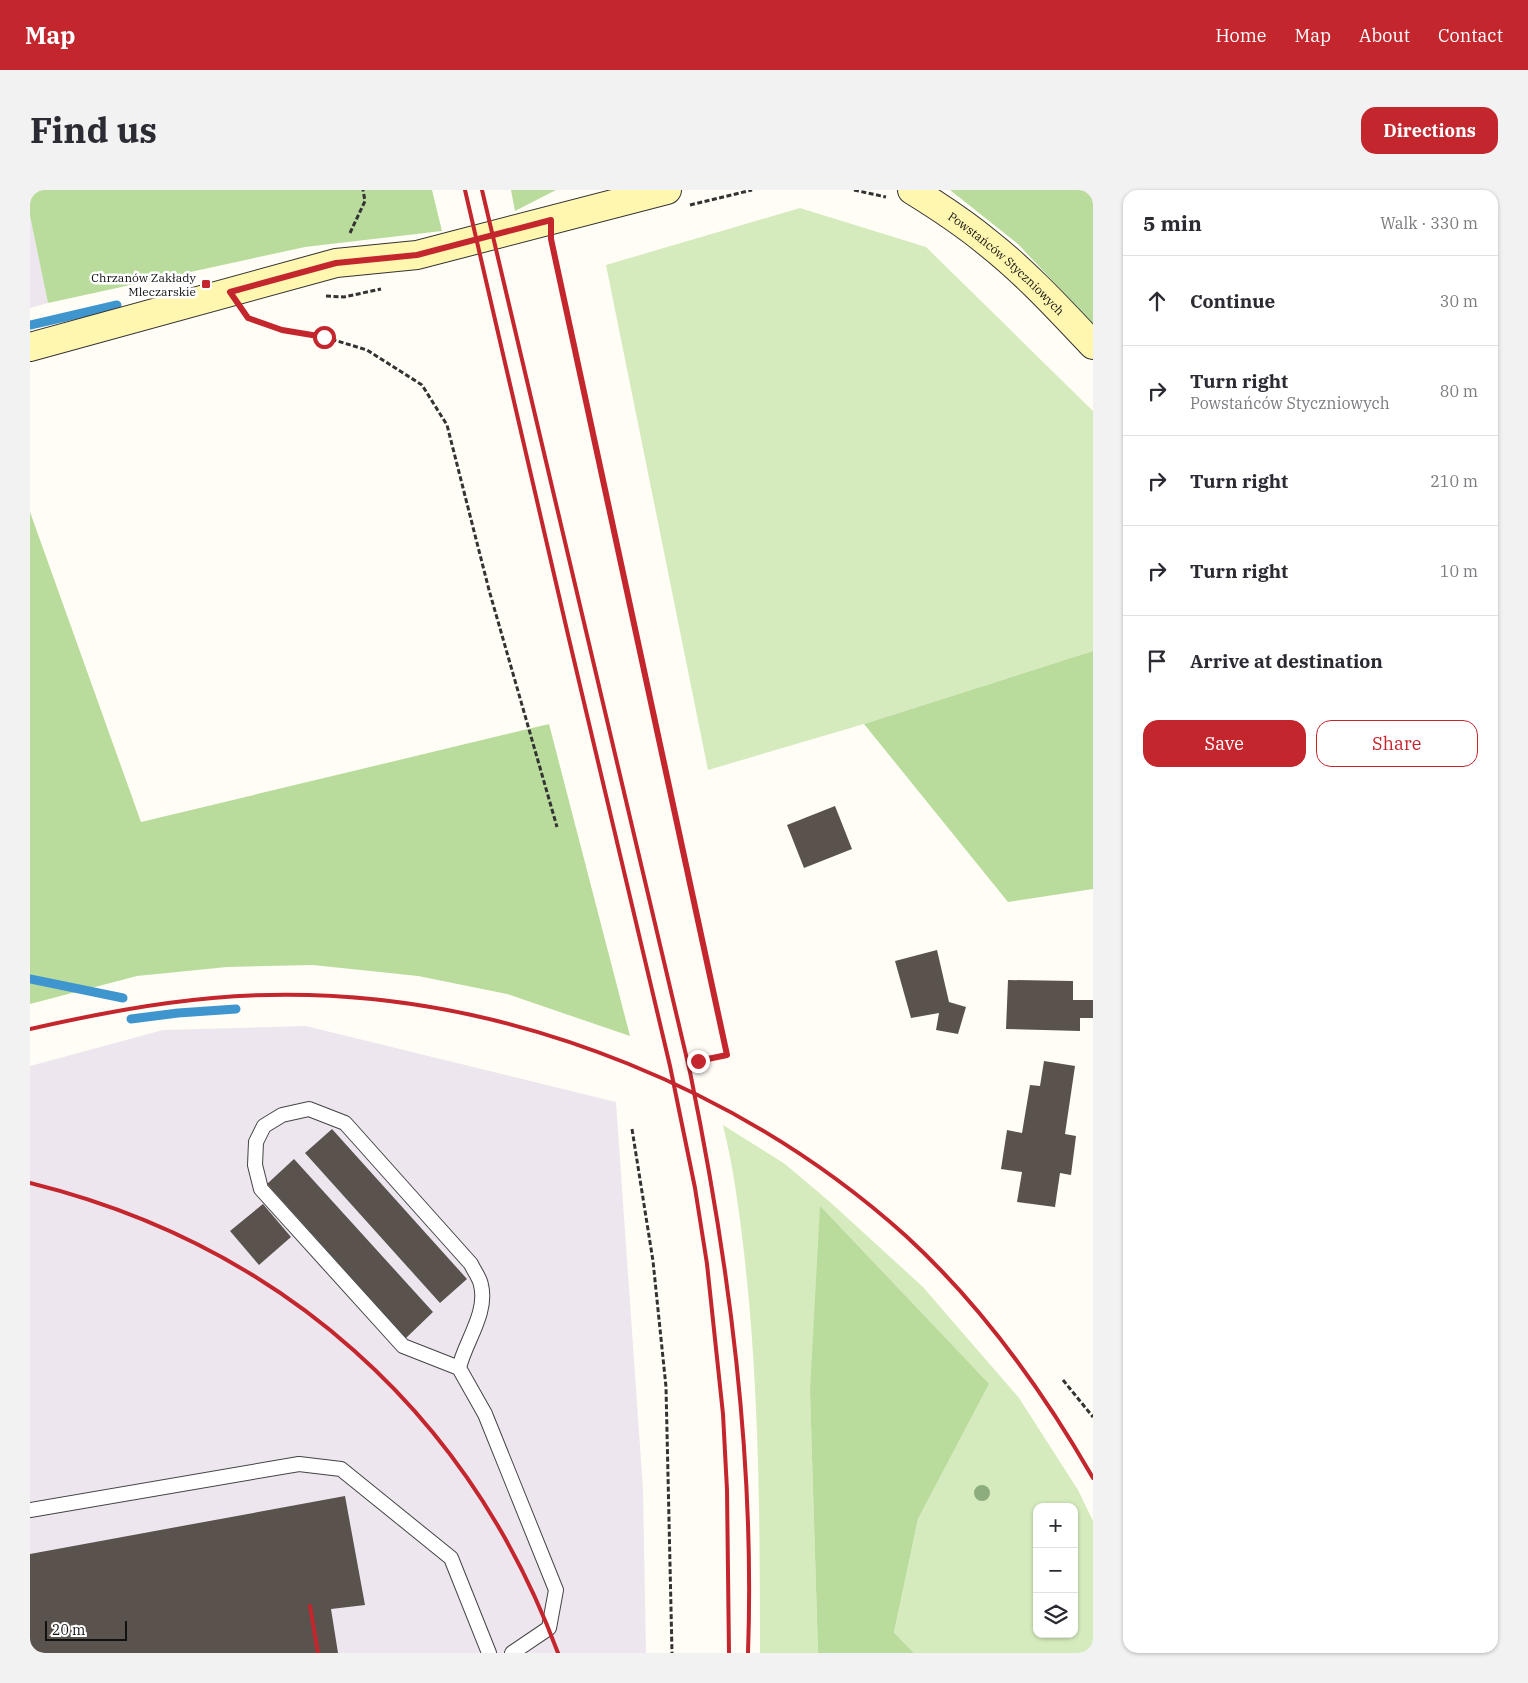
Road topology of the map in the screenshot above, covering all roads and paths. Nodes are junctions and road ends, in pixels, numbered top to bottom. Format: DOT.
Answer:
graph roads {
  1 [pos="363,190"];
  2 [pos="667,190"];
  3 [pos="912,190"];
  4 [pos="551,220"];
  5 [pos="336,263"];
  6 [pos="230,292"];
  7 [pos="1093,345"];
  8 [pos="30,347"];
  9 [pos="557,828"];
  10 [pos="698,1061"];
  11 [pos="632,1129"];
  12 [pos="459,1368"];
  13 [pos="1063,1380"];
  14 [pos="1093,1417"];
  15 [pos="30,1510"];
  16 [pos="489,1653"];
  17 [pos="512,1653"];
  18 [pos="672,1653"];
  1 -- 5 [label="path"];
  2 -- 4 [label="street"];
  3 -- 7 [label="street, Powstańców Styczniowych"];
  4 -- 5 [label="street"];
  4 -- 10 [label="path"];
  5 -- 6 [label="street"];
  6 -- 8 [label="street"];
  6 -- 9 [label="path"];
  11 -- 18 [label="path"];
  12 -- 12 [label="lane"];
  12 -- 17 [label="lane"];
  13 -- 14 [label="path"];
  15 -- 16 [label="lane"];
}
